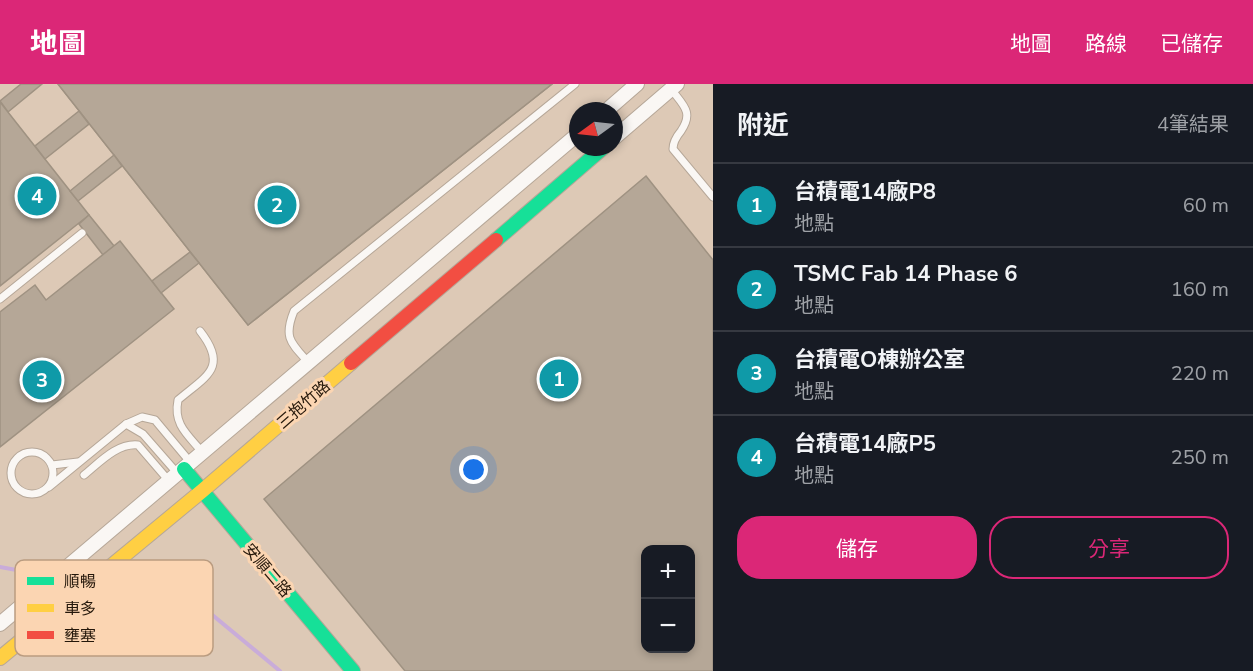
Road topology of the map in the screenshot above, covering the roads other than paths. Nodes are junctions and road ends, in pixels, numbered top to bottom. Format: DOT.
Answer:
graph roads {
  1 [pos="575,84"];
  2 [pos="637,84"];
  3 [pos="674,87"];
  4 [pos="616,102"];
  5 [pos="623,130"];
  6 [pos="569,142"];
  7 [pos="593,156"];
  8 [pos="713,197"];
  9 [pos="82,233"];
  10 [pos="0,299"];
  11 [pos="200,331"];
  12 [pos="309,363"];
  13 [pos="126,424"];
  14 [pos="203,453"];
  15 [pos="80,461"];
  16 [pos="52,465"];
  17 [pos="180,472"];
  18 [pos="84,475"];
  19 [pos="49,487"];
  20 [pos="202,491"];
  21 [pos="75,560"];
  22 [pos="118,560"];
  23 [pos="15,611"];
  24 [pos="0,624"];
  25 [pos="15,646"];
  26 [pos="0,658"];
  27 [pos="353,671"];
  1 -- 12 [label="lane"];
  2 -- 4 [label="street"];
  3 -- 5 [label="street"];
  3 -- 8 [label="lane"];
  6 -- 12 [label="street, 三抱竹路"];
  7 -- 20 [label="street, 三抱竹路"];
  9 -- 10 [label="lane"];
  11 -- 14 [label="lane"];
  12 -- 14 [label="street, 三抱竹路"];
  13 -- 15 [label="lane"];
  13 -- 17 [label="lane"];
  13 -- 17 [label="lane"];
  14 -- 17 [label="street, 三抱竹路"];
  15 -- 16 [label="lane"];
  15 -- 19 [label="lane"];
  16 -- 19 [label="lane"];
  16 -- 19 [label="lane"];
  17 -- 18 [label="lane"];
  17 -- 20 [label="street, 安順二路"];
  17 -- 21 [label="street, 三抱竹路"];
  20 -- 22 [label="street, 三抱竹路"];
  20 -- 27 [label="street, 安順二路"];
  23 -- 24 [label="street, 三抱竹路"];
  25 -- 26 [label="street, 三抱竹路"];
}
